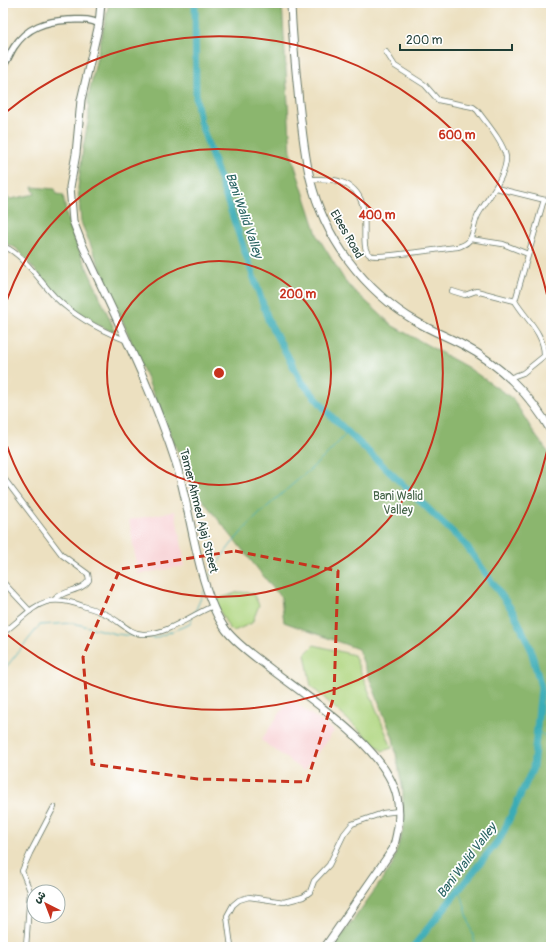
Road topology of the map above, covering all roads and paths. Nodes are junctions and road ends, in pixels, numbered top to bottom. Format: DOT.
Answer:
graph roads {
  1 [pos="101,3"];
  2 [pos="291,3"];
  3 [pos="99,24"];
  4 [pos="386,52"];
  5 [pos="3,66"];
  6 [pos="310,179"];
  7 [pos="496,188"];
  8 [pos="551,199"];
  9 [pos="545,200"];
  10 [pos="470,239"];
  11 [pos="3,246"];
  12 [pos="528,254"];
  13 [pos="452,291"];
  14 [pos="515,301"];
  15 [pos="125,340"];
  16 [pos="509,378"];
  17 [pos="551,431"];
  18 [pos="3,477"];
  19 [pos="3,582"];
  20 [pos="56,599"];
  21 [pos="213,606"];
  22 [pos="30,611"];
  23 [pos="3,633"];
  24 [pos="54,807"];
  25 [pos="399,811"];
  26 [pos="26,947"];
  27 [pos="231,947"];
  28 [pos="325,947"];
  1 -- 3 [label="main road, Tamer Ahmed Ajaj Street"];
  2 -- 6 [label="main road, Elees Road"];
  3 -- 5 [label="street"];
  3 -- 15 [label="main road, Tamer Ahmed Ajaj Street"];
  4 -- 7 [label="street"];
  6 -- 10 [label="street"];
  6 -- 16 [label="main road, Elees Road"];
  7 -- 9 [label="street"];
  7 -- 10 [label="street"];
  8 -- 9 [label="street"];
  9 -- 12 [label="street"];
  10 -- 12 [label="street"];
  11 -- 15 [label="street"];
  12 -- 14 [label="street"];
  13 -- 14 [label="street"];
  14 -- 16 [label="street"];
  15 -- 21 [label="main road, Tamer Ahmed Ajaj Street"];
  16 -- 17 [label="main road, Elees Road"];
  18 -- 20 [label="street"];
  19 -- 22 [label="street"];
  20 -- 21 [label="street"];
  20 -- 22 [label="street"];
  21 -- 25 [label="main road, Tamer Ahmed Ajaj Street"];
  22 -- 23 [label="street"];
  24 -- 26 [label="street"];
  25 -- 27 [label="street"];
  25 -- 28 [label="main road, Tamer Ahmed Ajaj Street"];
}
